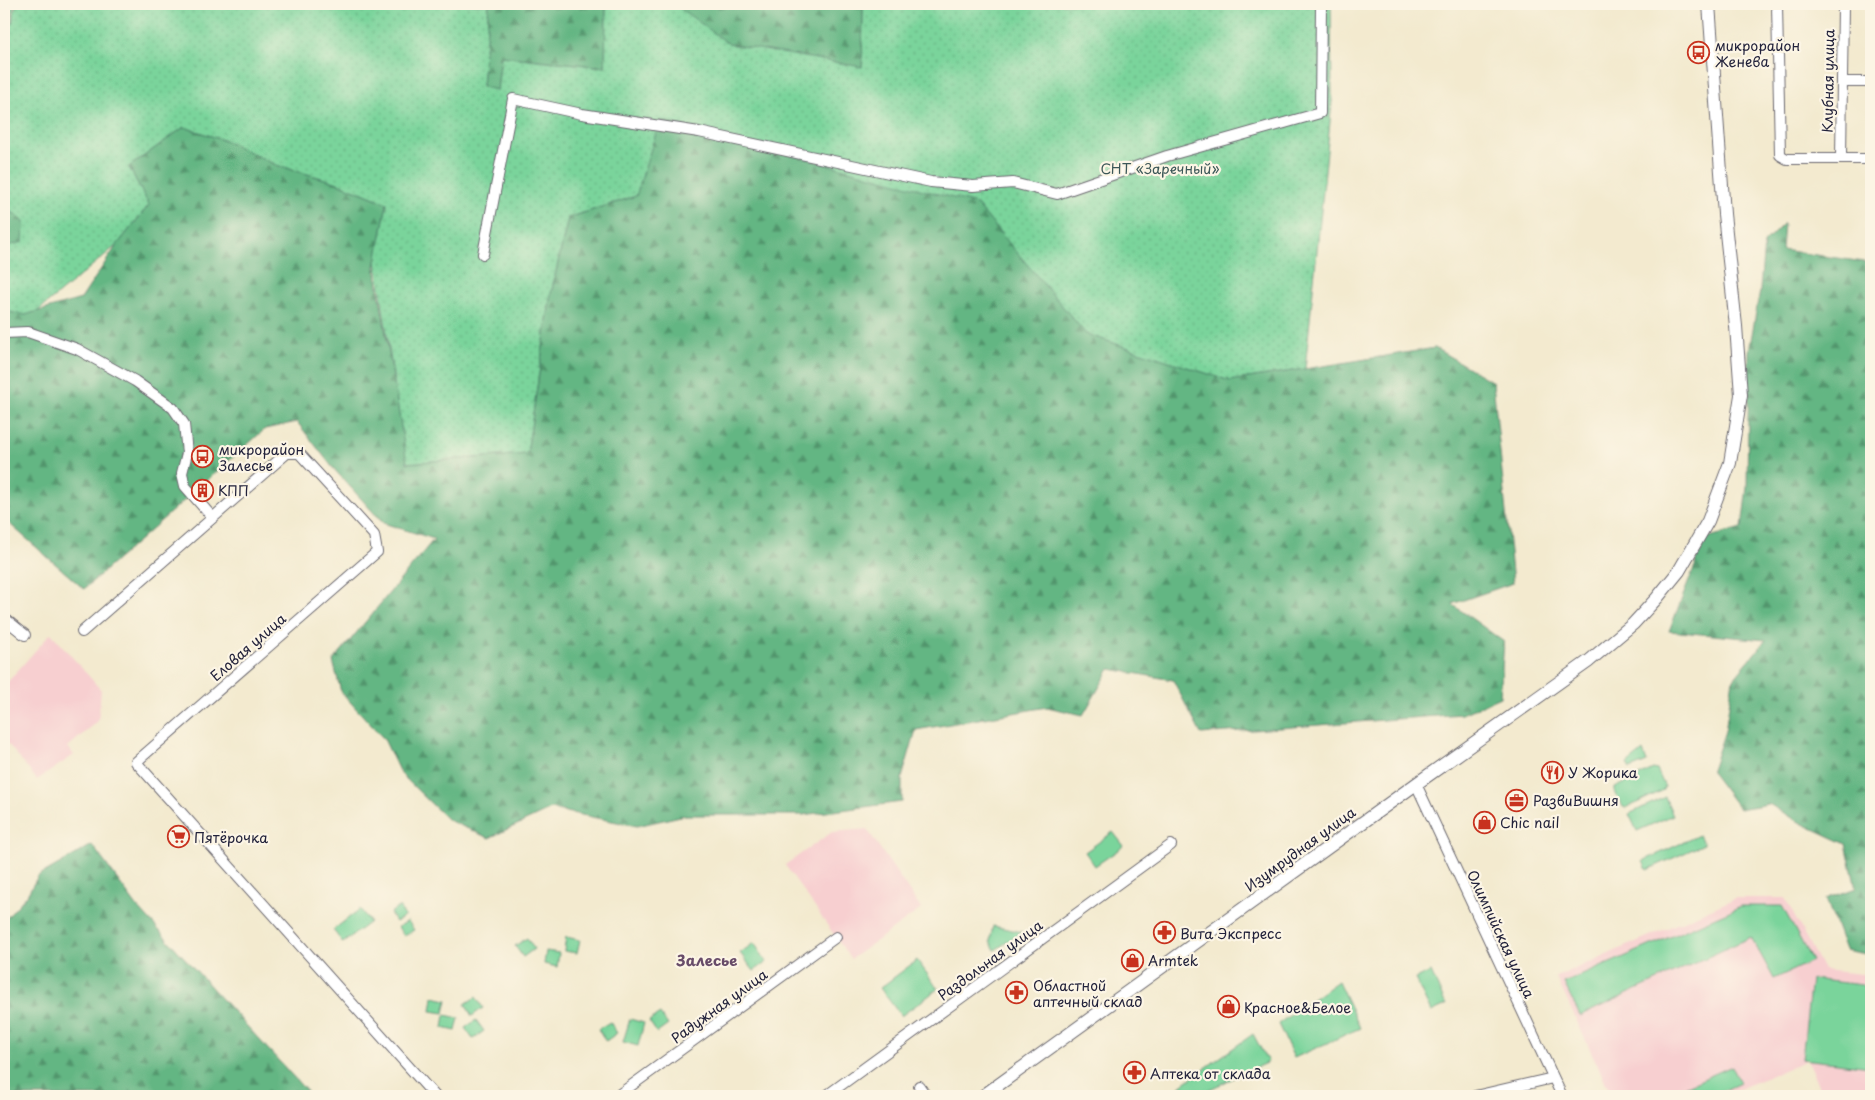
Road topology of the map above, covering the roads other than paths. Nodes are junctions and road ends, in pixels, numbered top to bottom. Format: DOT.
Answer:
graph roads {
  1 [pos="1321,4"];
  2 [pos="1709,4"];
  3 [pos="1777,4"];
  4 [pos="1843,4"];
  5 [pos="1842,82"];
  6 [pos="1871,82"];
  7 [pos="1840,158"];
  8 [pos="1871,158"];
  9 [pos="483,254"];
  10 [pos="4,333"];
  11 [pos="212,517"];
  12 [pos="4,618"];
  13 [pos="82,632"];
  14 [pos="25,634"];
  15 [pos="1416,784"];
  16 [pos="1170,845"];
  17 [pos="836,937"];
  18 [pos="1553,1078"];
  19 [pos="919,1086"];
  20 [pos="435,1096"];
  21 [pos="617,1096"];
  22 [pos="826,1096"];
  23 [pos="926,1096"];
  24 [pos="983,1096"];
  25 [pos="1474,1096"];
  26 [pos="1562,1096"];
  1 -- 9 [label="street"];
  2 -- 15 [label="street, Изумрудная улица"];
  3 -- 7 [label="street"];
  4 -- 5 [label="street, Клубная улица"];
  5 -- 6 [label="street"];
  5 -- 7 [label="street, Клубная улица"];
  7 -- 8 [label="street"];
  10 -- 11 [label="street"];
  11 -- 13 [label="street"];
  11 -- 20 [label="street, Еловая улица"];
  12 -- 14 [label="street"];
  15 -- 18 [label="street, Олимпийская улица"];
  15 -- 24 [label="street, Изумрудная улица"];
  16 -- 22 [label="street, Раздольная улица"];
  17 -- 21 [label="street, Радужная улица"];
  18 -- 25 [label="street"];
  18 -- 26 [label="street, Олимпийская улица"];
  19 -- 23 [label="street"];
}
